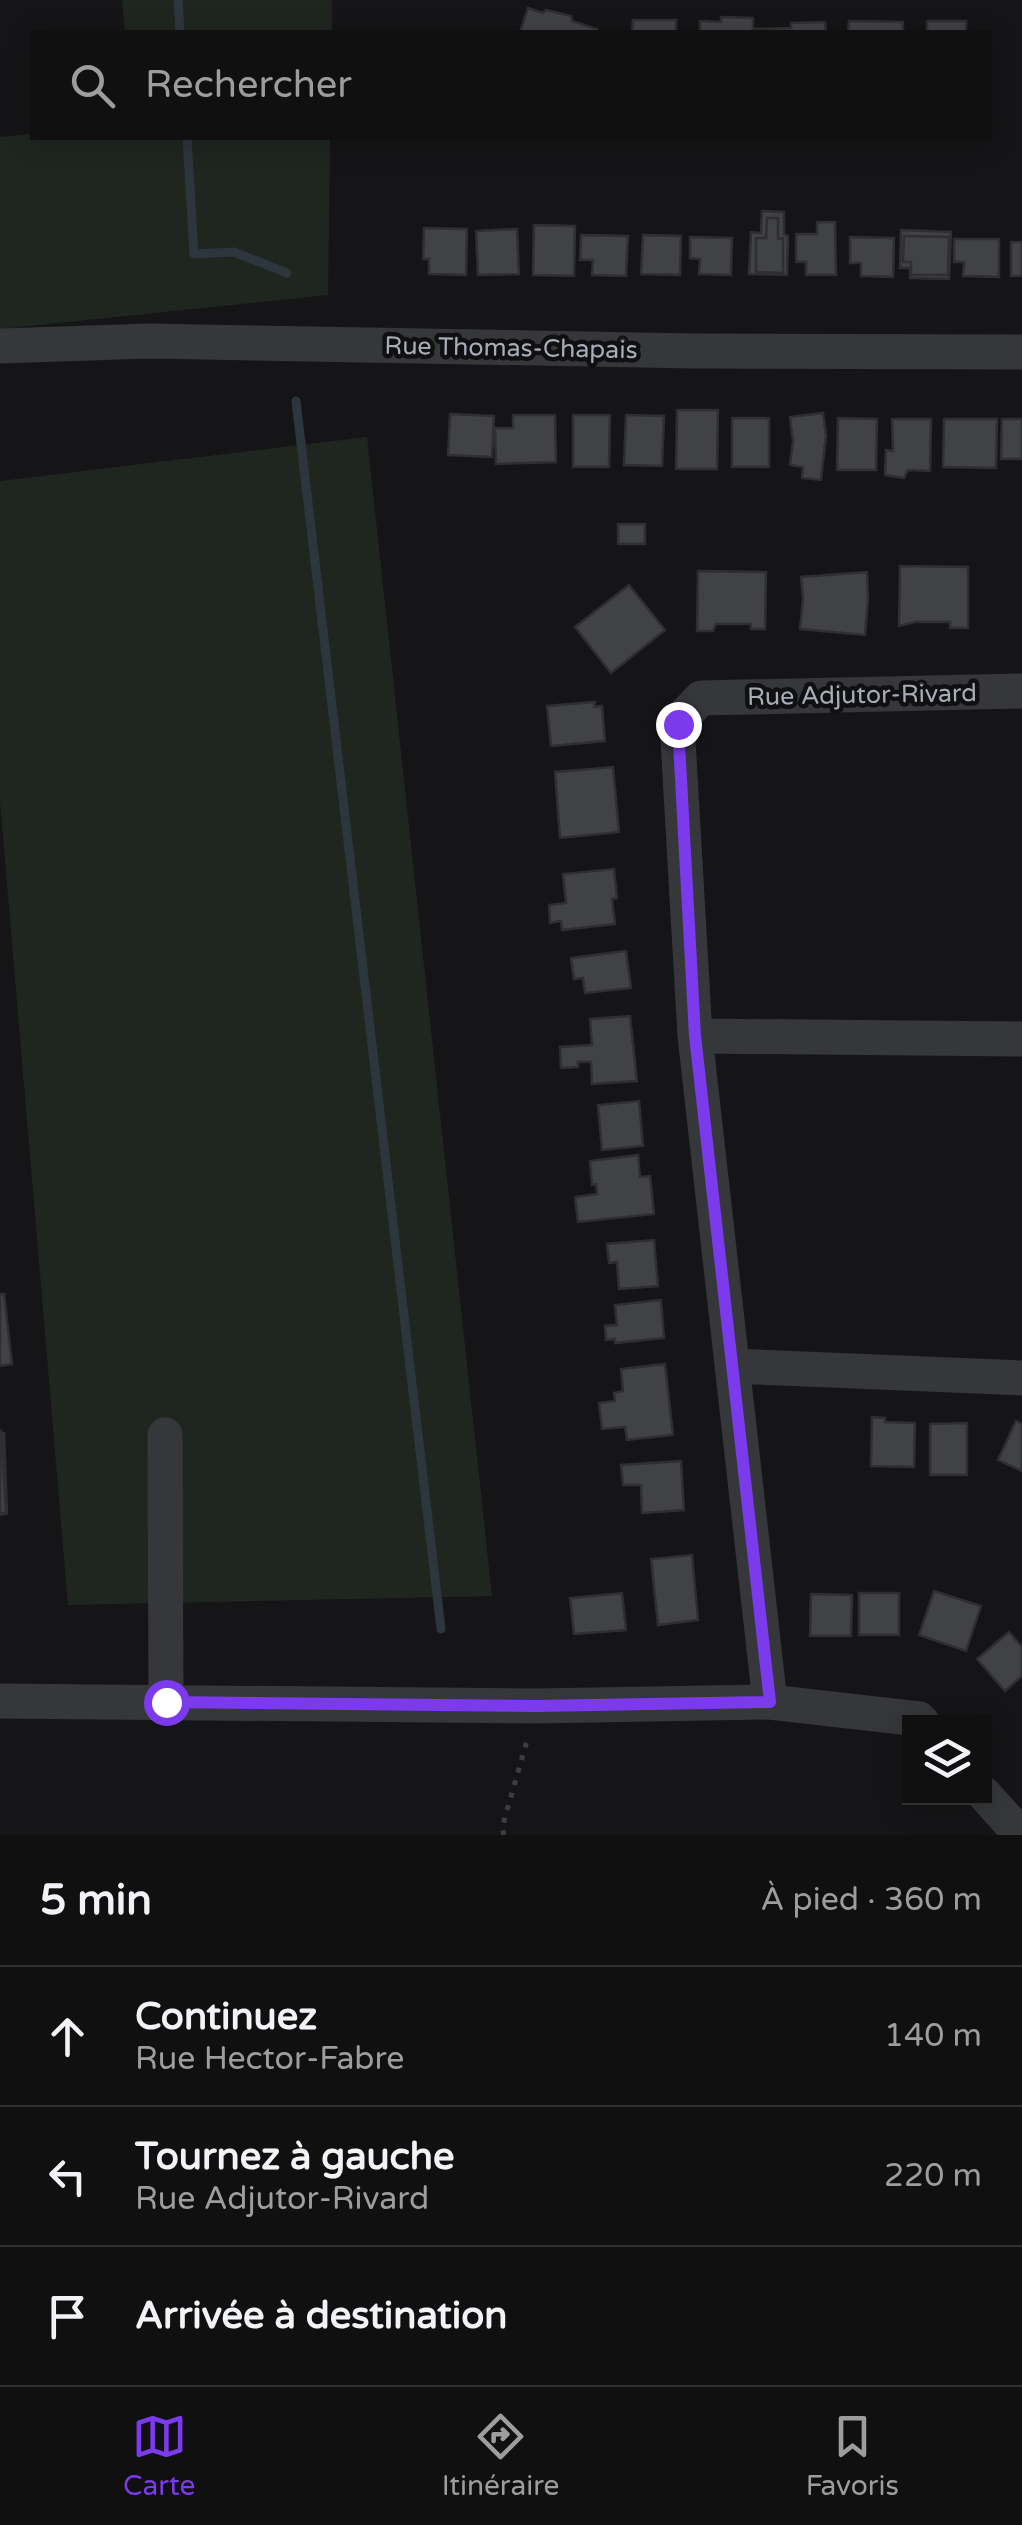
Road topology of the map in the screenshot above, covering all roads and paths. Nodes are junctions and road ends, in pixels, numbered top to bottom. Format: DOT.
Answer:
graph roads {
  1 [pos="0,346"];
  2 [pos="1022,352"];
  3 [pos="1022,692"];
  4 [pos="695,1036"];
  5 [pos="1022,1040"];
  6 [pos="732,1366"];
  7 [pos="1022,1378"];
  8 [pos="165,1435"];
  9 [pos="0,1701"];
  10 [pos="166,1702"];
  11 [pos="770,1702"];
  12 [pos="536,1706"];
  13 [pos="902,1717"];
  14 [pos="992,1803"];
  15 [pos="504,1835"];
  16 [pos="1021,1835"];
  1 -- 2 [label="street, Rue Thomas-Chapais"];
  3 -- 4 [label="street, Rue Adjutor-Rivard"];
  4 -- 5 [label="street"];
  4 -- 6 [label="street, Rue Adjutor-Rivard"];
  6 -- 7 [label="street"];
  6 -- 11 [label="street, Rue Adjutor-Rivard"];
  8 -- 10 [label="street"];
  9 -- 10 [label="street"];
  10 -- 12 [label="street"];
  11 -- 12 [label="street"];
  11 -- 13 [label="street"];
  12 -- 15 [label="path"];
  14 -- 16 [label="street"];
}
